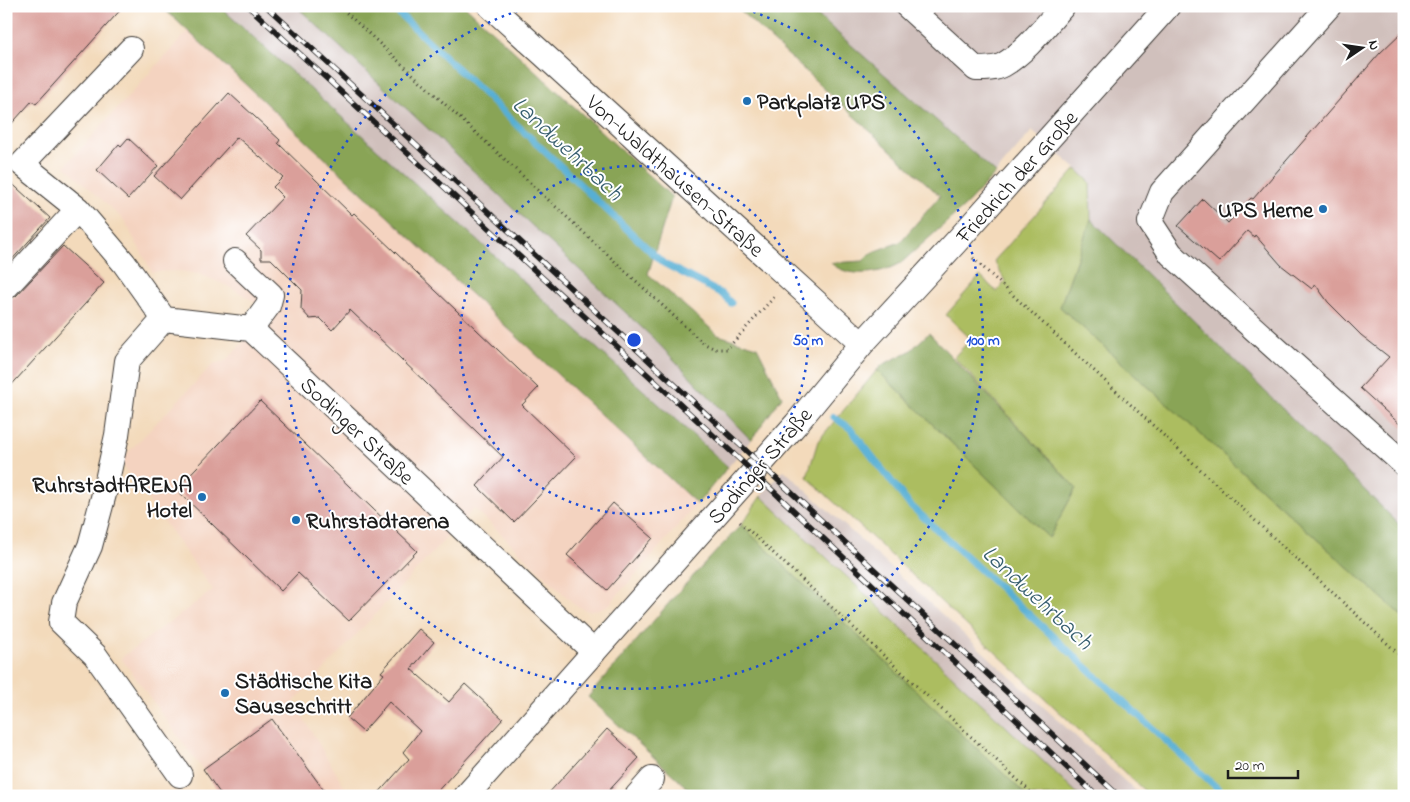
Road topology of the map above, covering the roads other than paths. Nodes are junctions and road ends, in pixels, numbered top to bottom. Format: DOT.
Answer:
graph roads {
  1 [pos="490,6"];
  2 [pos="907,6"];
  3 [pos="1063,6"];
  4 [pos="1168,6"];
  5 [pos="1329,6"];
  6 [pos="131,49"];
  7 [pos="78,209"];
  8 [pos="235,261"];
  9 [pos="6,287"];
  10 [pos="164,319"];
  11 [pos="251,329"];
  12 [pos="862,344"];
  13 [pos="1404,464"];
  14 [pos="594,652"];
  15 [pos="180,775"];
  16 [pos="466,796"];
  1 -- 12 [label="street, Von-Waldthausen-Straße"];
  2 -- 3 [label="street"];
  4 -- 12 [label="street, Friedrich der Große"];
  5 -- 13 [label="street"];
  6 -- 7 [label="street"];
  7 -- 9 [label="street"];
  7 -- 10 [label="street"];
  8 -- 11 [label="street"];
  10 -- 11 [label="street"];
  10 -- 15 [label="street"];
  11 -- 14 [label="street, Sodinger Straße"];
  12 -- 14 [label="street, Sodinger Straße"];
  14 -- 16 [label="street, Sodinger Straße"];
}
